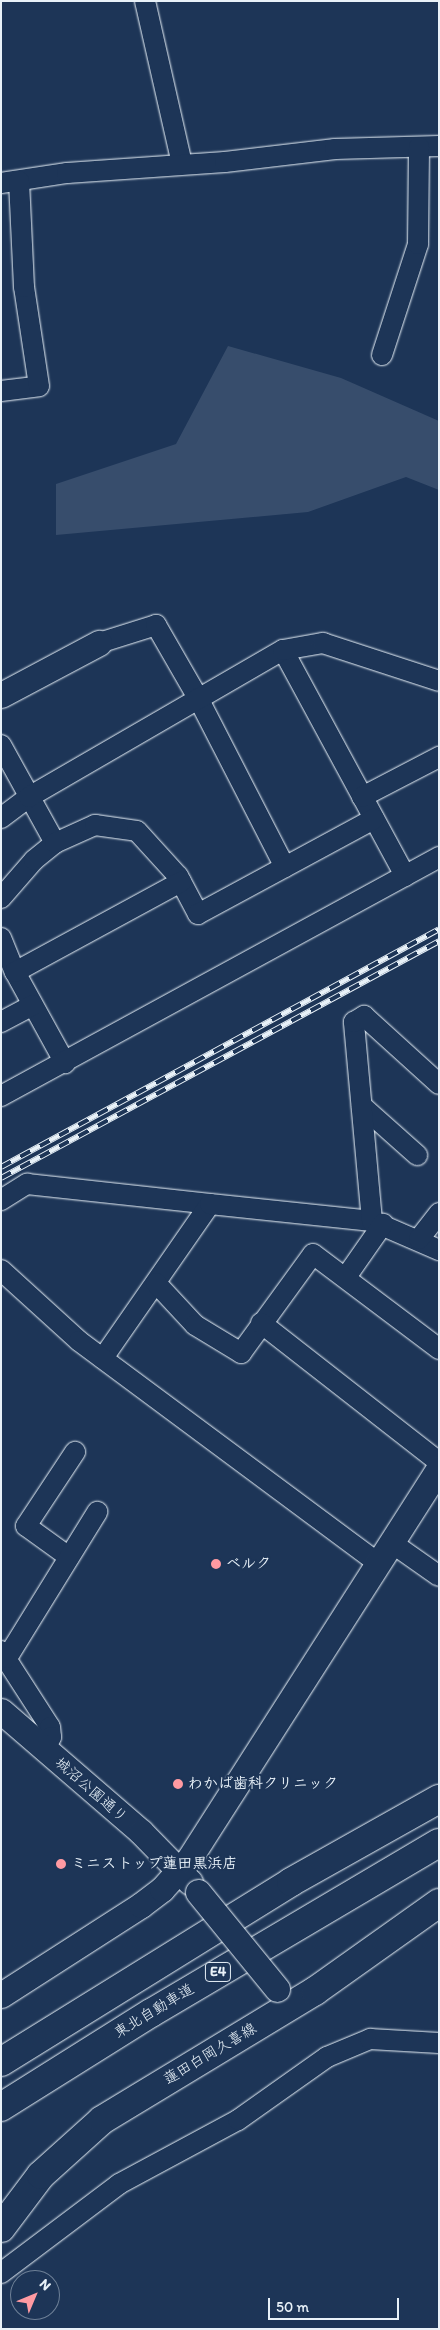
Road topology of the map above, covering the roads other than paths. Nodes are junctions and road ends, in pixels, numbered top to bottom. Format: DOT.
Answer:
graph roads {
  1 [pos="145,1"];
  2 [pos="439,146"];
  3 [pos="419,147"];
  4 [pos="182,164"];
  5 [pos="10,182"];
  6 [pos="382,355"];
  7 [pos="1,391"];
  8 [pos="99,643"];
  9 [pos="283,650"];
  10 [pos="439,682"];
  11 [pos="1,695"];
  12 [pos="198,698"];
  13 [pos="1,745"];
  14 [pos="439,757"];
  15 [pos="29,797"];
  16 [pos="362,797"];
  17 [pos="1,818"];
  18 [pos="374,819"];
  19 [pos="55,843"];
  20 [pos="439,858"];
  21 [pos="285,867"];
  22 [pos="405,876"];
  23 [pos="181,882"];
  24 [pos="1,898"];
  25 [pos="1,938"];
  26 [pos="15,972"];
  27 [pos="33,1005"];
  28 [pos="1,1022"];
  29 [pos="65,1064"];
  30 [pos="439,1084"];
  31 [pos="1,1096"];
  32 [pos="362,1106"];
  33 [pos="417,1155"];
  34 [pos="1,1200"];
  35 [pos="210,1204"];
  36 [pos="439,1213"];
  37 [pos="378,1222"];
  38 [pos="419,1238"];
  39 [pos="439,1250"];
  40 [pos="1,1270"];
  41 [pos="346,1276"];
  42 [pos="156,1282"];
  43 [pos="261,1323"];
  44 [pos="439,1349"];
  45 [pos="103,1358"];
  46 [pos="75,1452"];
  47 [pos="439,1462"];
  48 [pos="439,1468"];
  49 [pos="97,1512"];
  50 [pos="392,1543"];
  51 [pos="69,1558"];
  52 [pos="379,1564"];
  53 [pos="439,1576"];
  54 [pos="4,1654"];
  55 [pos="1,1711"];
  56 [pos="45,1750"];
  57 [pos="439,1799"];
  58 [pos="439,1844"];
  59 [pos="180,1870"];
  60 [pos="439,1903"];
  61 [pos="1,1995"];
  62 [pos="284,1997"];
  63 [pos="439,2043"];
  64 [pos="1,2062"];
  65 [pos="1,2108"];
  66 [pos="1,2228"];
  67 [pos="1,2273"];
  1 -- 4 [label="street"];
  2 -- 3 [label="street"];
  3 -- 4 [label="street"];
  3 -- 6 [label="street"];
  4 -- 5 [label="street"];
  5 -- 7 [label="street"];
  8 -- 11 [label="street"];
  8 -- 12 [label="street"];
  9 -- 10 [label="street"];
  9 -- 12 [label="street"];
  9 -- 16 [label="street"];
  12 -- 15 [label="street"];
  12 -- 21 [label="street"];
  13 -- 15 [label="street"];
  14 -- 16 [label="street"];
  15 -- 17 [label="street"];
  15 -- 19 [label="street"];
  16 -- 18 [label="street"];
  18 -- 21 [label="street"];
  18 -- 22 [label="street"];
  19 -- 23 [label="street"];
  19 -- 24 [label="street"];
  20 -- 22 [label="street"];
  21 -- 23 [label="street"];
  22 -- 29 [label="street"];
  23 -- 26 [label="street"];
  25 -- 26 [label="street"];
  26 -- 27 [label="street"];
  27 -- 28 [label="street"];
  27 -- 29 [label="street"];
  29 -- 31 [label="street"];
  30 -- 32 [label="street"];
  32 -- 33 [label="street"];
  32 -- 37 [label="street"];
  34 -- 35 [label="street"];
  35 -- 37 [label="street"];
  35 -- 42 [label="street"];
  36 -- 38 [label="street"];
  37 -- 38 [label="street"];
  37 -- 41 [label="street"];
  38 -- 39 [label="street"];
  40 -- 45 [label="street"];
  41 -- 43 [label="street"];
  41 -- 44 [label="street"];
  42 -- 43 [label="street"];
  42 -- 45 [label="street"];
  43 -- 47 [label="street"];
  45 -- 52 [label="street"];
  46 -- 51 [label="street"];
  48 -- 50 [label="street"];
  49 -- 51 [label="street"];
  50 -- 52 [label="street"];
  50 -- 53 [label="street"];
  51 -- 54 [label="street"];
  52 -- 59 [label="street"];
  54 -- 56 [label="street"];
  55 -- 56 [label="street, 城沼公園通り"];
  56 -- 59 [label="street, 城沼公園通り"];
  57 -- 64 [label="main road, E4"];
  58 -- 65 [label="main road, 東北自動車道 / E4"];
  59 -- 61 [label="street"];
  59 -- 62 [label="street, 城沼公園通り, bridge"];
  60 -- 62 [label="main road, 蓮田白岡久喜線"];
  62 -- 66 [label="main road, 蓮田白岡久喜線"];
  63 -- 67 [label="street"];
}
